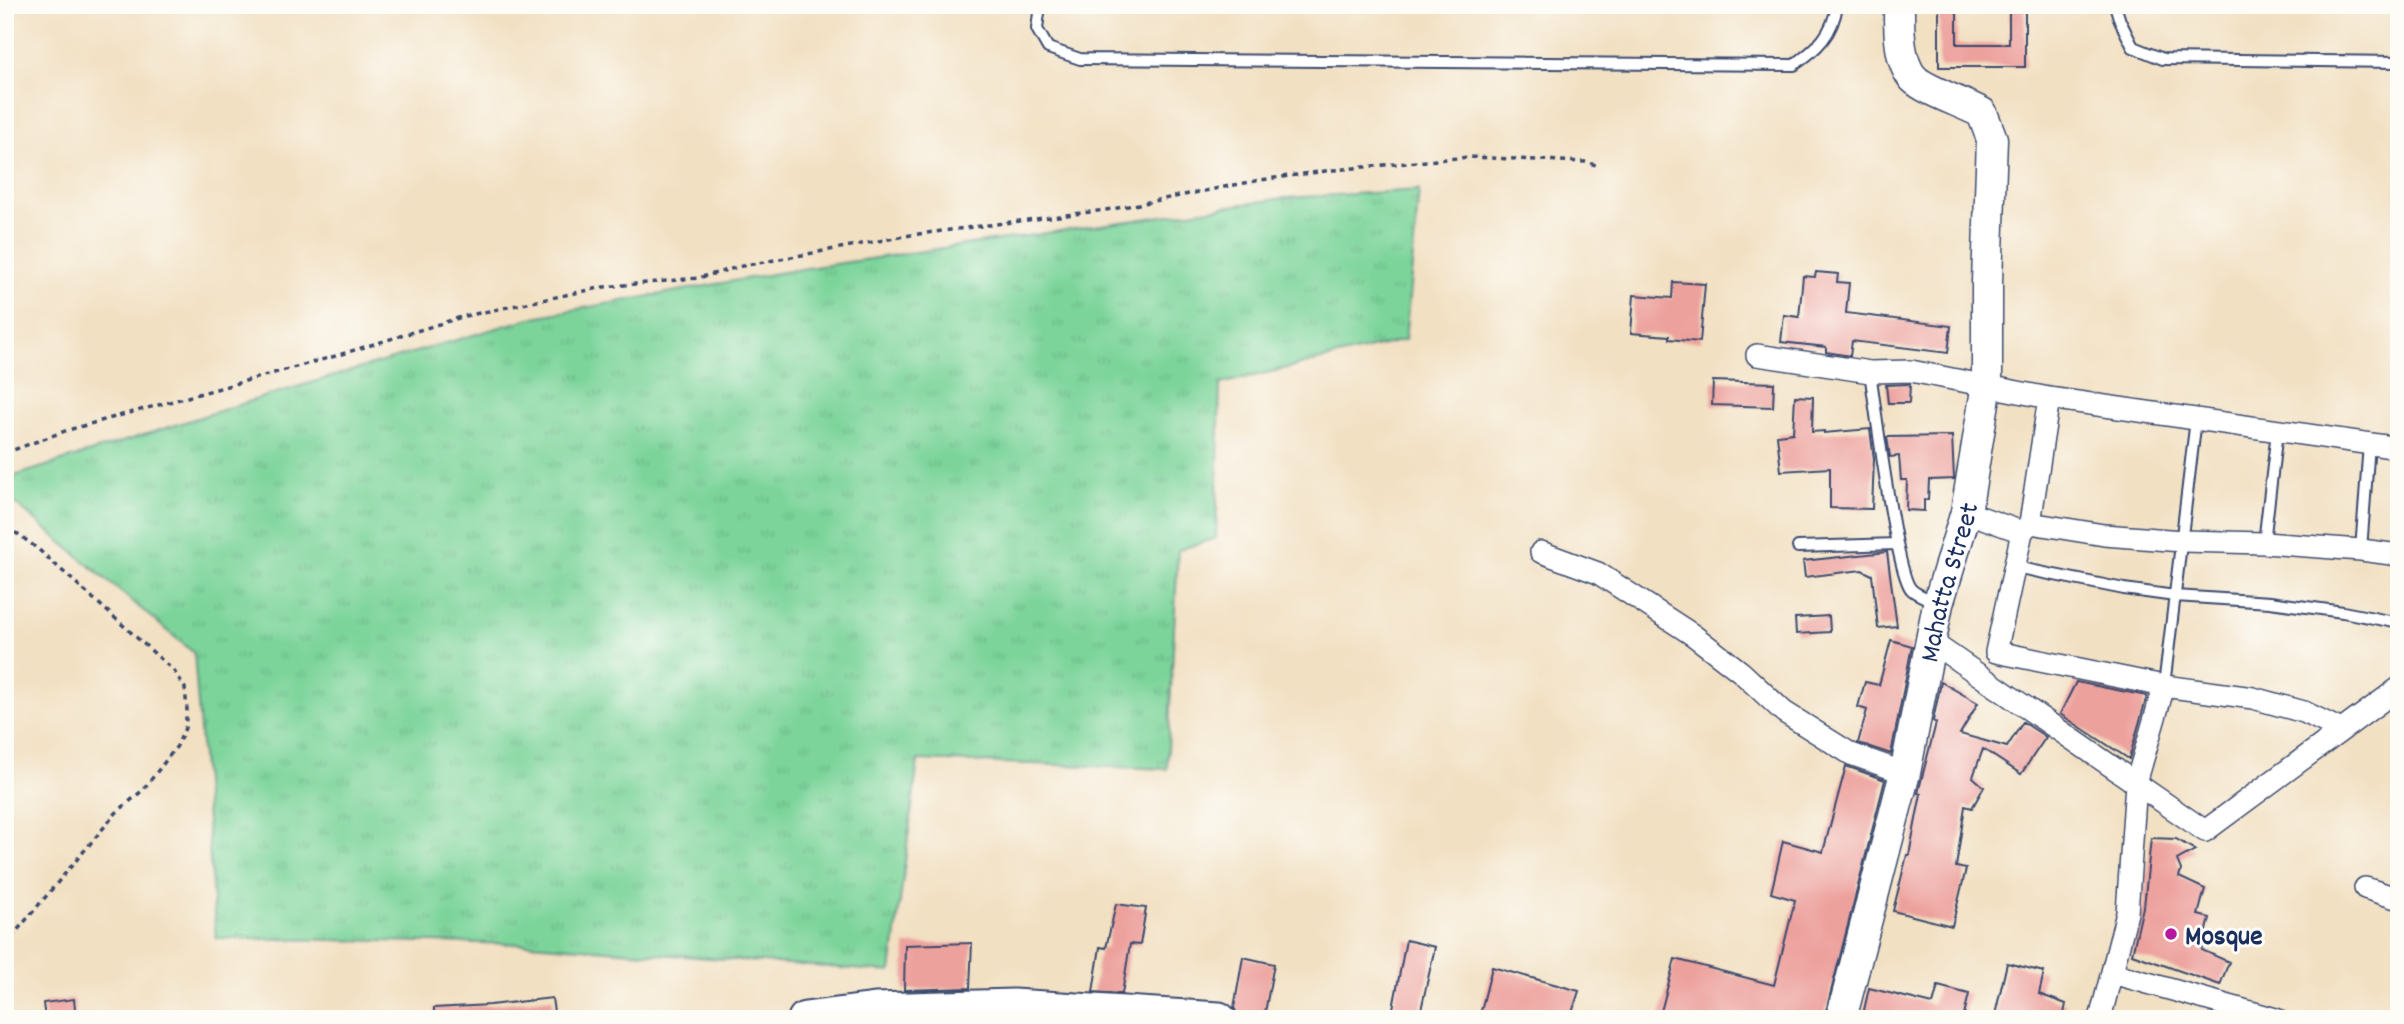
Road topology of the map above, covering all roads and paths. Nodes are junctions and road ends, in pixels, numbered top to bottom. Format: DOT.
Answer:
graph roads {
  1 [pos="1040,5"];
  2 [pos="1837,5"];
  3 [pos="1899,5"];
  4 [pos="2115,5"];
  5 [pos="2399,62"];
  6 [pos="1601,166"];
  7 [pos="1757,355"];
  8 [pos="1870,372"];
  9 [pos="1987,384"];
  10 [pos="2049,398"];
  11 [pos="2196,419"];
  12 [pos="2277,431"];
  13 [pos="2369,444"];
  14 [pos="2399,448"];
  15 [pos="5,453"];
  16 [pos="1966,512"];
  17 [pos="2026,528"];
  18 [pos="5,530"];
  19 [pos="2182,541"];
  20 [pos="2264,543"];
  21 [pos="1897,544"];
  22 [pos="1798,547"];
  23 [pos="2361,550"];
  24 [pos="1541,552"];
  25 [pos="2399,555"];
  26 [pos="2015,567"];
  27 [pos="2175,596"];
  28 [pos="1938,604"];
  29 [pos="2399,623"];
  30 [pos="1930,641"];
  31 [pos="2164,686"];
  32 [pos="2399,688"];
  33 [pos="2341,730"];
  34 [pos="1905,773"];
  35 [pos="2136,783"];
  36 [pos="2365,888"];
  37 [pos="2399,899"];
  38 [pos="5,945"];
  39 [pos="2112,974"];
  40 [pos="2215,1010"];
  41 [pos="871,1014"];
  42 [pos="805,1019"];
  43 [pos="1219,1019"];
  44 [pos="1841,1019"];
  45 [pos="2100,1019"];
  46 [pos="2276,1019"];
  1 -- 2 [label="lane"];
  3 -- 9 [label="main road, Mahatta Street"];
  4 -- 5 [label="lane"];
  6 -- 15 [label="path"];
  7 -- 8 [label="street"];
  8 -- 9 [label="street"];
  8 -- 21 [label="lane"];
  9 -- 10 [label="street"];
  9 -- 16 [label="main road, Mahatta Street"];
  10 -- 11 [label="street"];
  10 -- 17 [label="street"];
  11 -- 12 [label="street"];
  11 -- 19 [label="lane"];
  12 -- 13 [label="street"];
  12 -- 20 [label="lane"];
  13 -- 14 [label="street"];
  13 -- 23 [label="lane"];
  16 -- 17 [label="street"];
  16 -- 28 [label="main road, Mahatta Street"];
  17 -- 19 [label="street"];
  17 -- 26 [label="street"];
  18 -- 38 [label="path"];
  19 -- 20 [label="street"];
  19 -- 27 [label="lane"];
  20 -- 23 [label="street"];
  21 -- 22 [label="lane"];
  21 -- 28 [label="lane"];
  23 -- 25 [label="street"];
  24 -- 34 [label="street"];
  26 -- 27 [label="lane"];
  26 -- 31 [label="street"];
  27 -- 29 [label="lane"];
  27 -- 31 [label="lane"];
  28 -- 30 [label="main road, Mahatta Street"];
  30 -- 34 [label="main road, Mahatta Street"];
  30 -- 35 [label="street"];
  31 -- 33 [label="street"];
  31 -- 35 [label="street"];
  32 -- 33 [label="street"];
  33 -- 35 [label="street"];
  34 -- 44 [label="main road, Mahatta Street"];
  35 -- 39 [label="street"];
  36 -- 37 [label="street"];
  39 -- 40 [label="street"];
  39 -- 45 [label="street"];
  40 -- 46 [label="street"];
  41 -- 42 [label="main road"];
  41 -- 43 [label="main road"];
}
